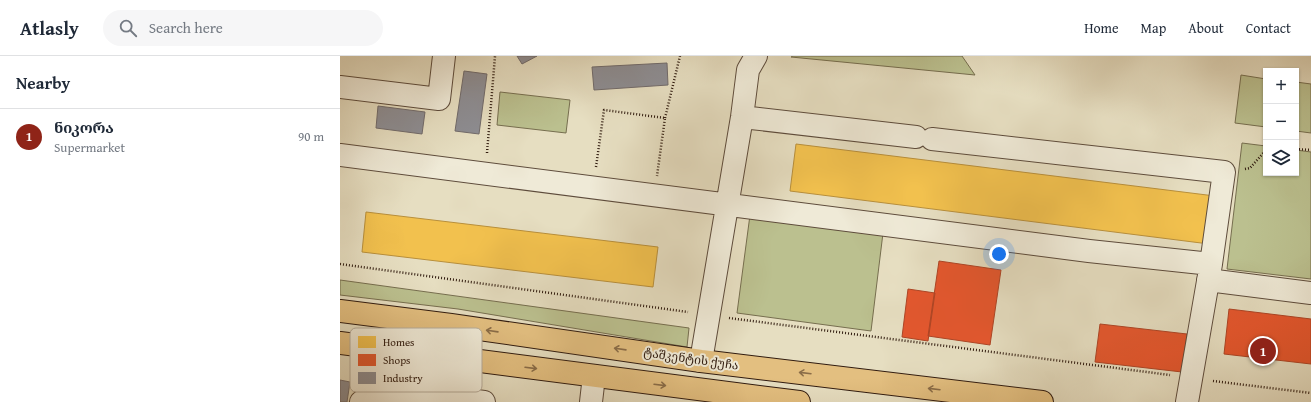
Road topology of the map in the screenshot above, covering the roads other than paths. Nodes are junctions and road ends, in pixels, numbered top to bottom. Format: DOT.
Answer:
graph roads {
  1 [pos="444,56"];
  2 [pos="756,56"];
  3 [pos="340,87"];
  4 [pos="742,117"];
  5 [pos="340,155"];
  6 [pos="727,205"];
  7 [pos="1209,272"];
  8 [pos="1311,293"];
  9 [pos="340,312"];
  10 [pos="472,328"];
  11 [pos="482,329"];
  12 [pos="340,343"];
  13 [pos="350,344"];
  14 [pos="482,361"];
  15 [pos="701,361"];
  16 [pos="594,376"];
  17 [pos="416,397"];
  18 [pos="361,402"];
  19 [pos="484,402"];
  20 [pos="591,402"];
  21 [pos="797,402"];
  22 [pos="1042,402"];
  23 [pos="1188,402"];
  1 -- 3 [label="street"];
  2 -- 4 [label="street"];
  4 -- 6 [label="street"];
  4 -- 7 [label="street"];
  5 -- 6 [label="street"];
  6 -- 7 [label="street"];
  6 -- 15 [label="street"];
  7 -- 8 [label="street"];
  7 -- 23 [label="street"];
  10 -- 9 [label="main road, ტაშკენტის ქუჩა, one-way"];
  15 -- 11 [label="main road, ტაშკენტის ქუჩა, one-way"];
  12 -- 13 [label="main road"];
  14 -- 16 [label="main road, one-way"];
  22 -- 15 [label="main road, ტაშკენტის ქუჩა, one-way"];
  16 -- 20 [label="street"];
  16 -- 21 [label="main road, one-way"];
  17 -- 18 [label="street"];
  17 -- 19 [label="street"];
}
